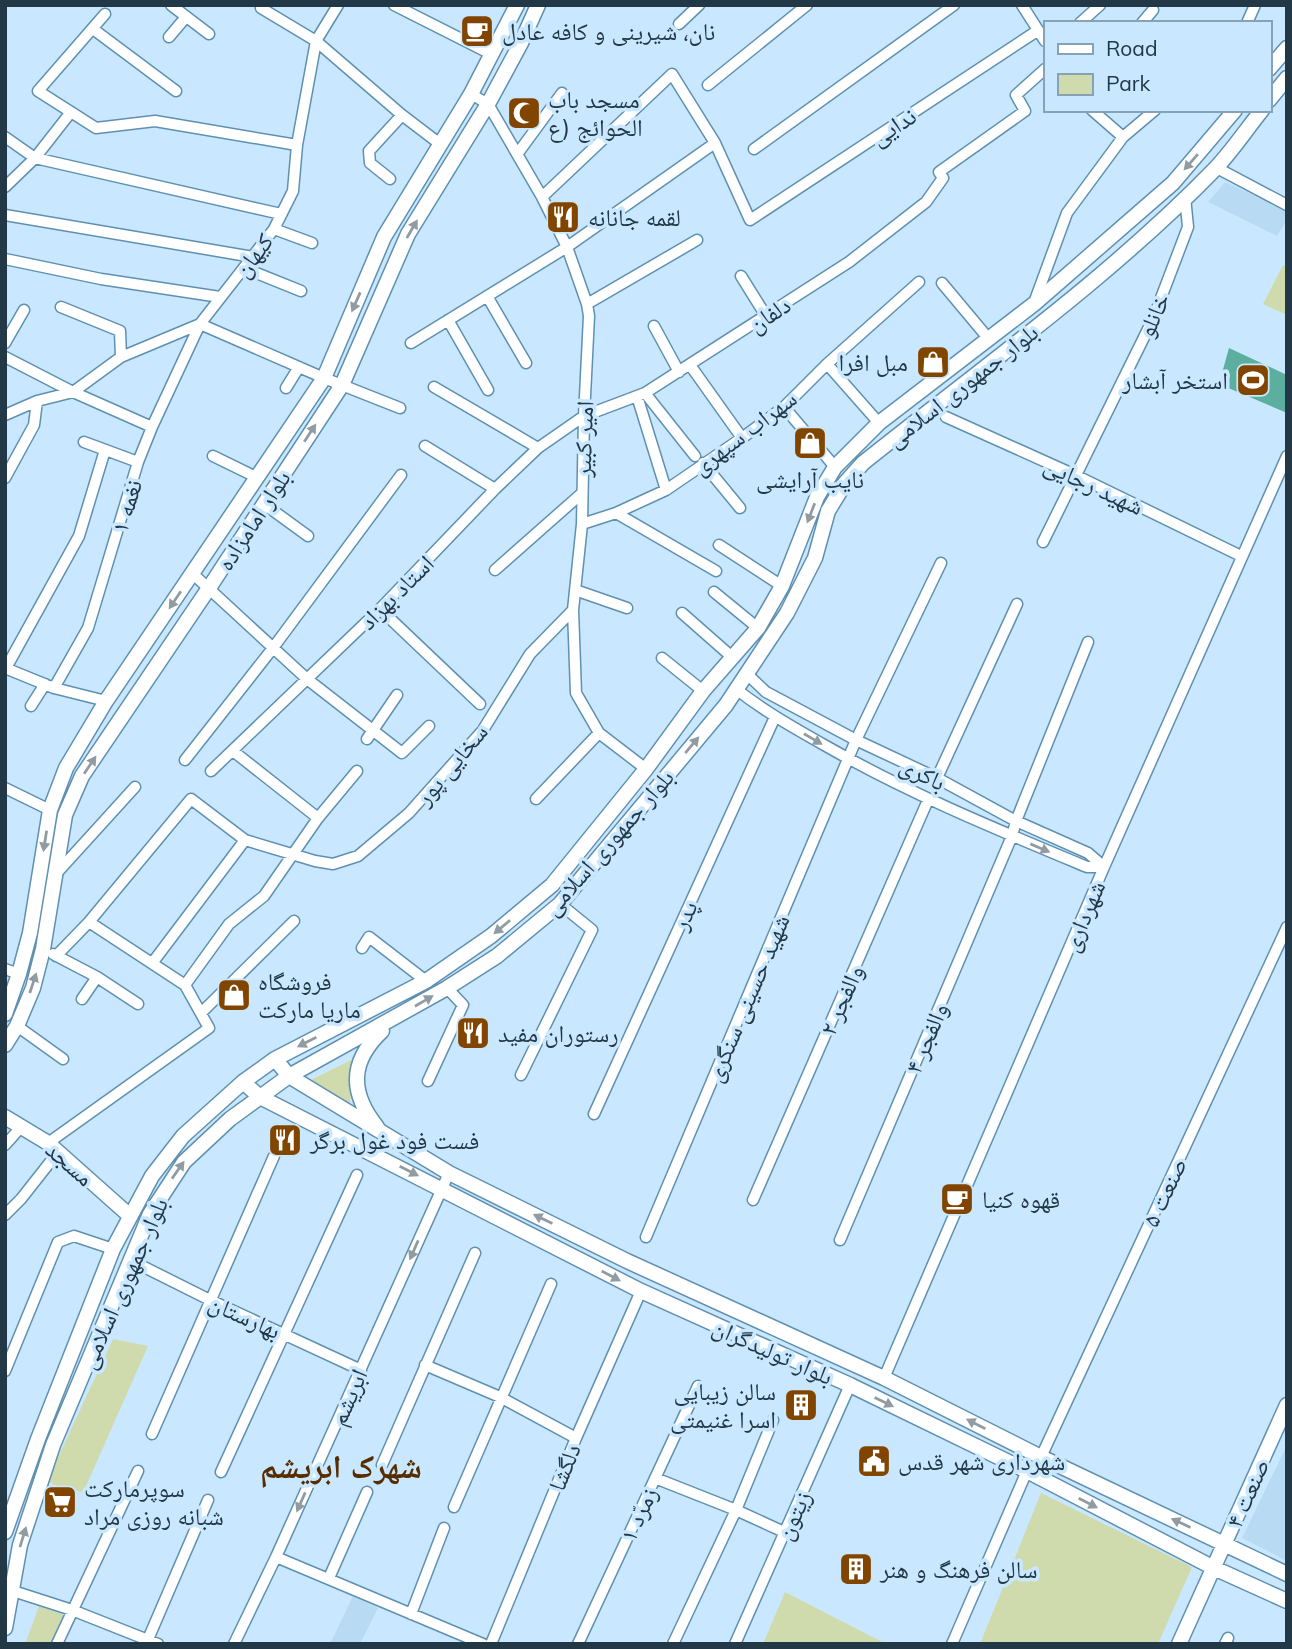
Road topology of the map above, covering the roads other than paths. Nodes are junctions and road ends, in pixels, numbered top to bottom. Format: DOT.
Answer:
graph roads {
  1 [pos="171,5"];
  2 [pos="338,5"];
  3 [pos="394,5"];
  4 [pos="517,5"];
  5 [pos="538,5"];
  6 [pos="699,5"];
  7 [pos="807,5"];
  8 [pos="954,5"];
  9 [pos="1022,5"];
  10 [pos="1100,5"];
  11 [pos="1255,5"];
  12 [pos="261,8"];
  13 [pos="1153,10"];
  14 [pos="105,14"];
  15 [pos="186,17"];
  16 [pos="1082,21"];
  17 [pos="1144,21"];
  18 [pos="1248,21"];
  19 [pos="679,24"];
  20 [pos="93,29"];
  21 [pos="1037,31"];
  22 [pos="209,34"];
  23 [pos="169,37"];
  24 [pos="1044,40"];
  25 [pos="316,41"];
  26 [pos="1287,48"];
  27 [pos="493,55"];
  28 [pos="1271,67"];
  29 [pos="1044,70"];
  30 [pos="1286,81"];
  31 [pos="708,86"];
  32 [pos="176,91"];
  33 [pos="562,93"];
  34 [pos="471,94"];
  35 [pos="1271,98"];
  36 [pos="488,103"];
  37 [pos="71,112"];
  38 [pos="1095,112"];
  39 [pos="1154,112"];
  40 [pos="1233,112"];
  41 [pos="1260,112"];
  42 [pos="402,115"];
  43 [pos="5,137"];
  44 [pos="1123,137"];
  45 [pos="715,143"];
  46 [pos="440,144"];
  47 [pos="297,145"];
  48 [pos="754,149"];
  49 [pos="518,153"];
  50 [pos="35,158"];
  51 [pos="1217,167"];
  52 [pos="390,179"];
  53 [pos="5,187"];
  54 [pos="542,197"];
  55 [pos="1185,197"];
  56 [pos="1287,205"];
  57 [pos="281,214"];
  58 [pos="5,215"];
  59 [pos="274,229"];
  60 [pos="697,240"];
  61 [pos="312,243"];
  62 [pos="567,247"];
  63 [pos="253,257"];
  64 [pos="5,259"];
  65 [pos="244,268"];
  66 [pos="741,276"];
  67 [pos="919,282"];
  68 [pos="942,283"];
  69 [pos="301,291"];
  70 [pos="487,296"];
  71 [pos="220,297"];
  72 [pos="587,304"];
  73 [pos="1034,304"];
  74 [pos="61,307"];
  75 [pos="24,310"];
  76 [pos="766,316"];
  77 [pos="448,320"];
  78 [pos="200,324"];
  79 [pos="654,326"];
  80 [pos="982,342"];
  81 [pos="411,343"];
  82 [pos="5,344"];
  83 [pos="5,357"];
  84 [pos="121,357"];
  85 [pos="990,362"];
  86 [pos="526,363"];
  87 [pos="827,364"];
  88 [pos="690,365"];
  89 [pos="299,367"];
  90 [pos="679,372"];
  91 [pos="324,378"];
  92 [pos="342,385"];
  93 [pos="434,387"];
  94 [pos="286,388"];
  95 [pos="488,390"];
  96 [pos="73,391"];
  97 [pos="641,395"];
  98 [pos="37,401"];
  99 [pos="784,407"];
  100 [pos="400,408"];
  101 [pos="5,415"];
  102 [pos="584,416"];
  103 [pos="946,416"];
  104 [pos="879,423"];
  105 [pos="152,426"];
  106 [pos="742,438"];
  107 [pos="84,442"];
  108 [pos="425,446"];
  109 [pos="538,448"];
  110 [pos="105,450"];
  111 [pos="214,456"];
  112 [pos="1287,456"];
  113 [pos="699,459"];
  114 [pos="138,462"];
  115 [pos="835,467"];
  116 [pos="401,475"];
  117 [pos="1075,475"];
  118 [pos="256,477"];
  119 [pos="5,478"];
  120 [pos="495,489"];
  121 [pos="667,490"];
  122 [pos="581,494"];
  123 [pos="264,504"];
  124 [pos="740,508"];
  125 [pos="616,513"];
  126 [pos="582,524"];
  127 [pos="308,536"];
  128 [pos="1043,542"];
  129 [pos="719,545"];
  130 [pos="1241,556"];
  131 [pos="941,564"];
  132 [pos="495,570"];
  133 [pos="716,571"];
  134 [pos="193,574"];
  135 [pos="782,586"];
  136 [pos="209,588"];
  137 [pos="575,590"];
  138 [pos="714,592"];
  139 [pos="1017,604"];
  140 [pos="627,608"];
  141 [pos="380,609"];
  142 [pos="573,610"];
  143 [pos="682,613"];
  144 [pos="758,628"];
  145 [pos="1088,642"];
  146 [pos="273,648"];
  147 [pos="732,657"];
  148 [pos="662,658"];
  149 [pos="6,668"];
  150 [pos="746,673"];
  151 [pos="307,679"];
  152 [pos="49,686"];
  153 [pos="736,689"];
  154 [pos="703,691"];
  155 [pos="766,692"];
  156 [pos="397,695"];
  157 [pos="106,701"];
  158 [pos="480,704"];
  159 [pos="726,705"];
  160 [pos="31,706"];
  161 [pos="757,706"];
  162 [pos="775,717"];
  163 [pos="429,726"];
  164 [pos="599,733"];
  165 [pos="370,735"];
  166 [pos="856,740"];
  167 [pos="233,751"];
  168 [pos="849,759"];
  169 [pos="185,760"];
  170 [pos="646,769"];
  171 [pos="211,771"];
  172 [pos="357,771"];
  173 [pos="937,778"];
  174 [pos="135,787"];
  175 [pos="5,788"];
  176 [pos="536,799"];
  177 [pos="928,800"];
  178 [pos="50,810"];
  179 [pos="318,818"];
  180 [pos="1016,821"];
  181 [pos="1012,836"];
  182 [pos="245,840"];
  183 [pos="293,855"];
  184 [pos="1104,867"];
  185 [pos="55,875"];
  186 [pos="560,904"];
  187 [pos="294,921"];
  188 [pos="89,922"];
  189 [pos="1287,927"];
  190 [pos="362,948"];
  191 [pos="50,952"];
  192 [pos="153,962"];
  193 [pos="12,971"];
  194 [pos="97,977"];
  195 [pos="426,981"];
  196 [pos="185,985"];
  197 [pos="447,988"];
  198 [pos="82,999"];
  199 [pos="138,1004"];
  200 [pos="202,1012"];
  201 [pos="5,1014"];
  202 [pos="398,1017"];
  203 [pos="16,1026"];
  204 [pos="5,1045"];
  205 [pos="63,1059"];
  206 [pos="275,1059"];
  207 [pos="521,1075"];
  208 [pos="289,1076"];
  209 [pos="428,1081"];
  210 [pos="243,1082"];
  211 [pos="261,1097"];
  212 [pos="594,1114"];
  213 [pos="5,1117"];
  214 [pos="22,1126"];
  215 [pos="382,1133"];
  216 [pos="5,1145"];
  217 [pos="53,1147"];
  218 [pos="274,1156"];
  219 [pos="449,1172"];
  220 [pos="357,1175"];
  221 [pos="442,1188"];
  222 [pos="753,1200"];
  223 [pos="5,1214"];
  224 [pos="130,1216"];
  225 [pos="646,1237"];
  226 [pos="840,1240"];
  227 [pos="113,1249"];
  228 [pos="475,1253"];
  229 [pos="130,1260"];
  230 [pos="551,1284"];
  231 [pos="641,1291"];
  232 [pos="212,1301"];
  233 [pos="284,1333"];
  234 [pos="425,1365"];
  235 [pos="361,1370"];
  236 [pos="5,1371"];
  237 [pos="884,1378"];
  238 [pos="698,1385"];
  239 [pos="850,1385"];
  240 [pos="500,1397"];
  241 [pos="1287,1405"];
  242 [pos="773,1420"];
  243 [pos="152,1434"];
  244 [pos="38,1438"];
  245 [pos="576,1438"];
  246 [pos="53,1445"];
  247 [pos="1041,1457"];
  248 [pos="382,1465"];
  249 [pos="138,1471"];
  250 [pos="1027,1471"];
  251 [pos="221,1472"];
  252 [pos="655,1478"];
  253 [pos="367,1492"];
  254 [pos="208,1500"];
  255 [pos="454,1507"];
  256 [pos="736,1510"];
  257 [pos="444,1528"];
  258 [pos="5,1532"];
  259 [pos="784,1532"];
  260 [pos="1224,1544"];
  261 [pos="276,1557"];
  262 [pos="1214,1568"];
  263 [pos="1287,1574"];
  264 [pos="329,1578"];
  265 [pos="13,1591"];
  266 [pos="1287,1601"];
  267 [pos="72,1610"];
  268 [pos="411,1614"];
  269 [pos="5,1628"];
  270 [pos="150,1642"];
  271 [pos="57,1644"];
  272 [pos="234,1644"];
  273 [pos="483,1644"];
  274 [pos="491,1644"];
  275 [pos="578,1644"];
  276 [pos="673,1644"];
  277 [pos="735,1644"];
  278 [pos="952,1644"];
  279 [pos="1179,1644"];
  1 -- 15 [label="street"];
  2 -- 25 [label="street, کیهان"];
  3 -- 27 [label="street"];
  4 -- 27 [label="main road, بلوار امامزاده"];
  5 -- 36 [label="main road, بلوار امامزاده"];
  6 -- 19 [label="street"];
  7 -- 31 [label="street"];
  8 -- 48 [label="street"];
  9 -- 21 [label="street"];
  10 -- 16 [label="street"];
  11 -- 18 [label="street"];
  12 -- 25 [label="street"];
  13 -- 17 [label="street"];
  14 -- 20 [label="street"];
  15 -- 22 [label="street"];
  15 -- 23 [label="street"];
  20 -- 32 [label="street"];
  20 -- 37 [label="street"];
  21 -- 24 [label="street"];
  21 -- 45 [label="street, ندایی"];
  25 -- 42 [label="street"];
  25 -- 47 [label="street, کیهان"];
  26 -- 28 [label="main road"];
  27 -- 34 [label="main road, بلوار امامزاده"];
  29 -- 76 [label="street, دلفان"];
  30 -- 35 [label="main road"];
  33 -- 49 [label="street"];
  34 -- 36 [label="street"];
  34 -- 46 [label="main road, بلوار امامزاده"];
  36 -- 49 [label="street, امیر کبیر"];
  92 -- 36 [label="main road, بلوار امامزاده, one-way"];
  37 -- 47 [label="street"];
  37 -- 50 [label="street"];
  38 -- 44 [label="street"];
  39 -- 44 [label="street"];
  40 -- 73 [label="main road, بلوار جمهوری اسلامی, one-way"];
  41 -- 51 [label="main road, بلوار جمهوری اسلامی"];
  42 -- 46 [label="street"];
  42 -- 52 [label="street"];
  43 -- 50 [label="street"];
  44 -- 73 [label="street"];
  45 -- 54 [label="street"];
  45 -- 62 [label="street"];
  46 -- 91 [label="main road, بلوار امامزاده, one-way"];
  47 -- 57 [label="street, کیهان"];
  49 -- 54 [label="street, امیر کبیر"];
  50 -- 53 [label="street"];
  50 -- 57 [label="street"];
  51 -- 55 [label="main road, بلوار جمهوری اسلامی"];
  51 -- 56 [label="street"];
  54 -- 62 [label="street, امیر کبیر"];
  55 -- 85 [label="main road, بلوار جمهوری اسلامی"];
  55 -- 117 [label="street, خانلو"];
  57 -- 59 [label="street, کیهان"];
  58 -- 63 [label="street"];
  59 -- 61 [label="street"];
  59 -- 63 [label="street, کیهان"];
  60 -- 72 [label="street"];
  62 -- 70 [label="street"];
  62 -- 72 [label="street, امیر کبیر"];
  63 -- 65 [label="street, کیهان"];
  64 -- 71 [label="street"];
  65 -- 69 [label="street"];
  65 -- 71 [label="street, کیهان"];
  66 -- 76 [label="street"];
  67 -- 87 [label="street, سهراب سپهری"];
  68 -- 80 [label="street"];
  70 -- 77 [label="street"];
  70 -- 86 [label="street"];
  71 -- 78 [label="street, کیهان"];
  72 -- 102 [label="street, امیر کبیر"];
  73 -- 80 [label="main road, بلوار جمهوری اسلامی"];
  74 -- 84 [label="street"];
  75 -- 82 [label="street"];
  76 -- 88 [label="street, دلفان"];
  77 -- 81 [label="street"];
  77 -- 95 [label="street"];
  78 -- 84 [label="street"];
  78 -- 89 [label="street"];
  78 -- 105 [label="street, نغمه ۱"];
  79 -- 90 [label="street"];
  80 -- 85 [label="main road"];
  80 -- 104 [label="main road, بلوار جمهوری اسلامی"];
  83 -- 96 [label="street"];
  84 -- 96 [label="street"];
  85 -- 150 [label="main road, بلوار جمهوری اسلامی"];
  87 -- 99 [label="street, سهراب سپهری"];
  87 -- 104 [label="street"];
  88 -- 90 [label="street, دلفان"];
  88 -- 106 [label="street"];
  89 -- 91 [label="street"];
  89 -- 94 [label="street"];
  90 -- 97 [label="street, دلفان"];
  91 -- 92 [label="street"];
  91 -- 118 [label="main road, بلوار امامزاده"];
  92 -- 100 [label="street"];
  123 -- 92 [label="main road, بلوار امامزاده, one-way"];
  93 -- 109 [label="street"];
  96 -- 98 [label="street"];
  96 -- 105 [label="street"];
  97 -- 102 [label="street, دلفان"];
  97 -- 113 [label="street"];
  97 -- 121 [label="street"];
  98 -- 101 [label="street"];
  98 -- 119 [label="street"];
  99 -- 106 [label="street, سهراب سپهری"];
  99 -- 115 [label="street"];
  102 -- 109 [label="street, استاد بهزاد"];
  102 -- 122 [label="street, امیر کبیر"];
  103 -- 117 [label="street, شهید رجایی"];
  104 -- 115 [label="main road, بلوار جمهوری اسلامی"];
  105 -- 114 [label="street, نغمه ۱"];
  106 -- 113 [label="street, سهراب سپهری"];
  107 -- 110 [label="street"];
  108 -- 120 [label="street"];
  109 -- 120 [label="street, استاد بهزاد"];
  110 -- 114 [label="street"];
  110 -- 149 [label="street"];
  111 -- 118 [label="street"];
  112 -- 130 [label="street, شهرداری"];
  113 -- 121 [label="street, سهراب سپهری"];
  113 -- 124 [label="street"];
  114 -- 152 [label="street, نغمه ۱"];
  115 -- 135 [label="main road, بلوار جمهوری اسلامی, one-way"];
  116 -- 146 [label="street"];
  117 -- 128 [label="street, خانلو"];
  117 -- 130 [label="street, شهید رجایی"];
  118 -- 134 [label="main road, بلوار امامزاده"];
  120 -- 141 [label="street, استاد بهزاد"];
  121 -- 125 [label="street, سهراب سپهری"];
  122 -- 126 [label="street, امیر کبیر"];
  122 -- 132 [label="street"];
  123 -- 127 [label="street"];
  123 -- 136 [label="main road, بلوار امامزاده"];
  125 -- 126 [label="street, سهراب سپهری"];
  125 -- 133 [label="street"];
  126 -- 137 [label="street, امیر کبیر"];
  129 -- 135 [label="street"];
  130 -- 184 [label="street, شهرداری"];
  131 -- 166 [label="street, شهید حسینی سنگری"];
  134 -- 136 [label="street"];
  134 -- 157 [label="main road, بلوار امامزاده, one-way"];
  135 -- 144 [label="main road, بلوار جمهوری اسلامی"];
  136 -- 146 [label="street"];
  185 -- 136 [label="main road, بلوار امامزاده, one-way"];
  137 -- 140 [label="street"];
  137 -- 142 [label="street, امیر کبیر"];
  138 -- 144 [label="street"];
  139 -- 173 [label="street"];
  141 -- 151 [label="street, استاد بهزاد"];
  141 -- 158 [label="street"];
  142 -- 164 [label="street, امیر کبیر"];
  142 -- 183 [label="street, سخایی پور"];
  143 -- 147 [label="street"];
  144 -- 147 [label="main road, بلوار جمهوری اسلامی"];
  145 -- 180 [label="street, والفجر ۴"];
  146 -- 151 [label="street"];
  146 -- 169 [label="street"];
  147 -- 154 [label="main road, بلوار جمهوری اسلامی"];
  148 -- 154 [label="street"];
  149 -- 152 [label="street"];
  150 -- 153 [label="main road, بلوار جمهوری اسلامی"];
  150 -- 155 [label="street, باکری"];
  151 -- 165 [label="street"];
  151 -- 167 [label="street, استاد بهزاد"];
  152 -- 157 [label="street"];
  152 -- 160 [label="street, نغمه ۱"];
  153 -- 159 [label="main road, بلوار جمهوری اسلامی"];
  153 -- 161 [label="street"];
  154 -- 159 [label="main road"];
  154 -- 170 [label="main road, بلوار جمهوری اسلامی"];
  155 -- 161 [label="street"];
  155 -- 166 [label="street, باکری"];
  156 -- 165 [label="street"];
  157 -- 178 [label="main road, بلوار امامزاده"];
  186 -- 159 [label="main road, بلوار جمهوری اسلامی, one-way"];
  161 -- 162 [label="street"];
  162 -- 168 [label="street, one-way"];
  162 -- 212 [label="street, پدر"];
  163 -- 165 [label="street"];
  164 -- 170 [label="street, امیر کبیر"];
  164 -- 176 [label="street"];
  166 -- 168 [label="street, شهید حسینی سنگری"];
  166 -- 173 [label="street, باکری"];
  167 -- 171 [label="street, استاد بهزاد"];
  167 -- 179 [label="street"];
  168 -- 177 [label="street"];
  168 -- 225 [label="street, شهید حسینی سنگری"];
  170 -- 195 [label="main road, بلوار جمهوری اسلامی, one-way"];
  172 -- 179 [label="street"];
  173 -- 180 [label="street, باکری"];
  174 -- 185 [label="street"];
  175 -- 178 [label="street"];
  177 -- 181 [label="street"];
  177 -- 222 [label="street, والفجر ۲"];
  178 -- 193 [label="main road, بلوار امامزاده, one-way"];
  179 -- 183 [label="street"];
  180 -- 181 [label="street, والفجر ۴"];
  180 -- 184 [label="street, باکری"];
  181 -- 184 [label="street, one-way"];
  181 -- 226 [label="street, والفجر ۴"];
  182 -- 183 [label="street, سخایی پور"];
  182 -- 188 [label="street, سخایی پور"];
  182 -- 192 [label="street"];
  183 -- 196 [label="street"];
  184 -- 237 [label="street, شهرداری"];
  185 -- 191 [label="main road, بلوار امامزاده"];
  186 -- 197 [label="main road, بلوار جمهوری اسلامی"];
  186 -- 207 [label="street"];
  187 -- 200 [label="street"];
  188 -- 191 [label="street"];
  188 -- 192 [label="street"];
  189 -- 247 [label="street, صنعت ۵"];
  190 -- 195 [label="street"];
  191 -- 194 [label="street"];
  203 -- 191 [label="main road, بلوار امامزاده, one-way"];
  192 -- 196 [label="street"];
  193 -- 201 [label="main road, بلوار امامزاده"];
  194 -- 198 [label="street"];
  194 -- 199 [label="street"];
  195 -- 206 [label="main road, بلوار جمهوری اسلامی, one-way"];
  196 -- 200 [label="street"];
  202 -- 197 [label="main road, بلوار جمهوری اسلامی, one-way"];
  197 -- 209 [label="street"];
  200 -- 217 [label="street"];
  202 -- 208 [label="main road, بلوار جمهوری اسلامی"];
  202 -- 215 [label="main road"];
  203 -- 204 [label="main road, بلوار امامزاده"];
  203 -- 205 [label="street"];
  206 -- 208 [label="main road, بلوار تولیدگران"];
  206 -- 210 [label="main road, بلوار جمهوری اسلامی"];
  208 -- 211 [label="main road, بلوار جمهوری اسلامی"];
  208 -- 215 [label="main road, بلوار تولیدگران"];
  210 -- 211 [label="main road, بلوار تولیدگران"];
  210 -- 224 [label="main road, بلوار جمهوری اسلامی"];
  211 -- 221 [label="main road, بلوار تولیدگران, one-way"];
  229 -- 211 [label="main road, بلوار جمهوری اسلامی, one-way"];
  213 -- 214 [label="main road, مسجد"];
  214 -- 216 [label="street"];
  214 -- 217 [label="main road, مسجد"];
  215 -- 219 [label="main road, بلوار تولیدگران"];
  217 -- 223 [label="street"];
  217 -- 224 [label="main road, مسجد"];
  218 -- 232 [label="street"];
  219 -- 221 [label="street, ابریشم"];
  237 -- 219 [label="main road, بلوار تولیدگران, one-way"];
  220 -- 233 [label="street"];
  221 -- 231 [label="main road, بلوار تولیدگران, one-way"];
  221 -- 235 [label="street, ابریشم, one-way"];
  224 -- 227 [label="main road, بلوار جمهوری اسلامی"];
  227 -- 236 [label="street"];
  227 -- 244 [label="main road, بلوار جمهوری اسلامی"];
  228 -- 234 [label="street"];
  229 -- 232 [label="street, بهارستان"];
  229 -- 246 [label="main road, بلوار جمهوری اسلامی"];
  230 -- 240 [label="street"];
  231 -- 239 [label="main road, بلوار تولیدگران"];
  231 -- 245 [label="street, دلگشا"];
  232 -- 233 [label="street, بهارستان"];
  232 -- 243 [label="street"];
  233 -- 235 [label="street, بهارستان"];
  233 -- 251 [label="street"];
  234 -- 240 [label="street"];
  234 -- 248 [label="street"];
  235 -- 261 [label="street, ابریشم, one-way"];
  247 -- 237 [label="main road, بلوار تولیدگران, one-way"];
  238 -- 252 [label="street, زمرّد ۱"];
  239 -- 250 [label="main road, بلوار تولیدگران, one-way"];
  239 -- 259 [label="street, زیتون"];
  240 -- 245 [label="street"];
  240 -- 255 [label="street"];
  241 -- 260 [label="main road, صنعت ۴"];
  242 -- 256 [label="street"];
  244 -- 246 [label="main road"];
  244 -- 258 [label="main road, بلوار جمهوری اسلامی"];
  245 -- 274 [label="street, دلگشا"];
  265 -- 246 [label="main road, بلوار جمهوری اسلامی, one-way"];
  260 -- 247 [label="main road, بلوار تولیدگران, one-way"];
  249 -- 267 [label="street"];
  250 -- 262 [label="main road, بلوار تولیدگران, one-way"];
  250 -- 278 [label="street"];
  252 -- 256 [label="street"];
  252 -- 275 [label="street, زمرّد ۱"];
  253 -- 264 [label="street"];
  254 -- 270 [label="street"];
  256 -- 259 [label="street"];
  256 -- 276 [label="street"];
  257 -- 268 [label="street"];
  259 -- 277 [label="street, زیتون"];
  260 -- 262 [label="main road, صنعت ۴"];
  260 -- 263 [label="main road, بلوار تولیدگران"];
  261 -- 264 [label="street"];
  261 -- 272 [label="street, ابریشم"];
  262 -- 266 [label="main road, بلوار تولیدگران"];
  262 -- 279 [label="main road, صنعت ۴"];
  264 -- 268 [label="street"];
  265 -- 267 [label="street"];
  265 -- 269 [label="main road, بلوار جمهوری اسلامی"];
  267 -- 270 [label="street"];
  267 -- 271 [label="street"];
  268 -- 273 [label="street"];
}
